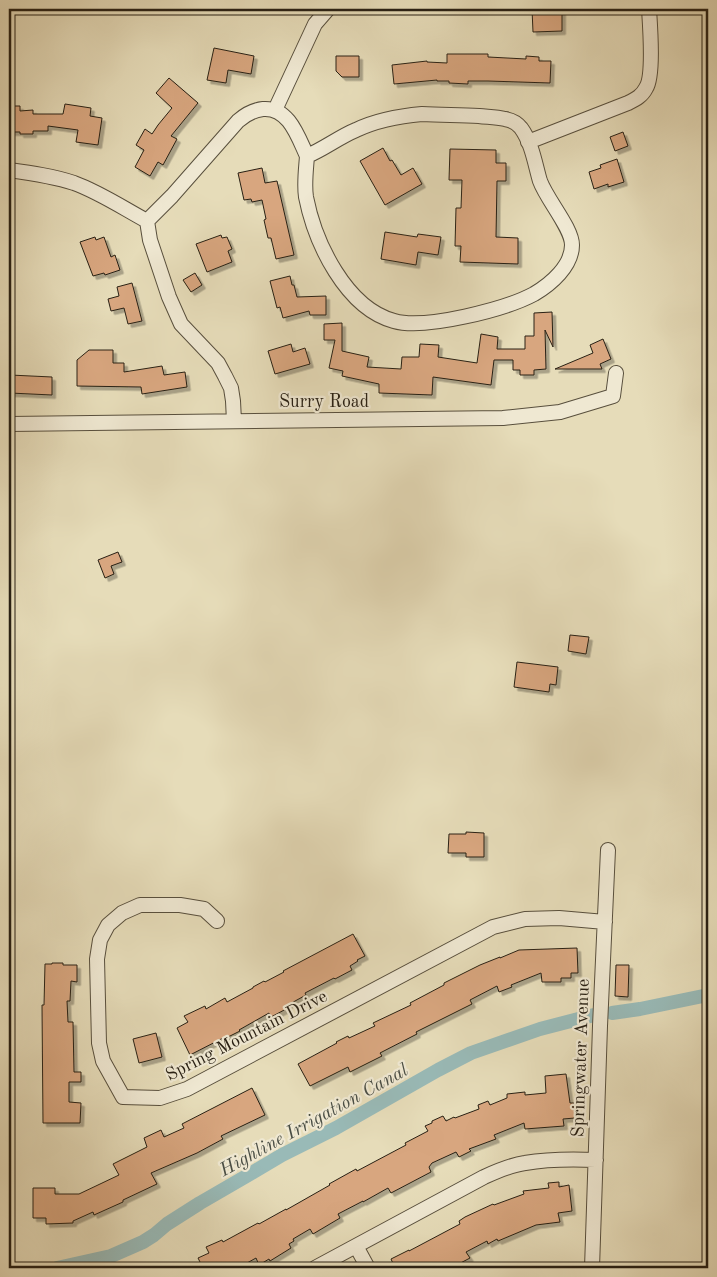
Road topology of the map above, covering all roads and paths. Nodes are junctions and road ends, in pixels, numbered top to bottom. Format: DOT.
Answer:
graph roads {
  1 [pos="328,9"];
  2 [pos="649,9"];
  3 [pos="275,110"];
  4 [pos="528,142"];
  5 [pos="307,156"];
  6 [pos="9,170"];
  7 [pos="147,220"];
  8 [pos="616,373"];
  9 [pos="234,421"];
  10 [pos="9,424"];
  11 [pos="608,850"];
  12 [pos="218,920"];
  13 [pos="605,922"];
  14 [pos="596,1160"];
  15 [pos="356,1246"];
  16 [pos="315,1268"];
  17 [pos="368,1268"];
  18 [pos="592,1268"];
  1 -- 3 [label="street"];
  2 -- 4 [label="street"];
  3 -- 5 [label="street"];
  3 -- 7 [label="street"];
  4 -- 5 [label="street"];
  4 -- 5 [label="street"];
  6 -- 7 [label="street"];
  7 -- 9 [label="street"];
  8 -- 9 [label="street, Surry Road"];
  9 -- 10 [label="street, Surry Road"];
  11 -- 13 [label="street, Springwater Avenue"];
  12 -- 13 [label="street, Spring Mountain Drive"];
  13 -- 14 [label="street, Springwater Avenue"];
  14 -- 15 [label="street"];
  14 -- 18 [label="street, Springwater Avenue"];
  15 -- 16 [label="street"];
  15 -- 17 [label="street"];
}
